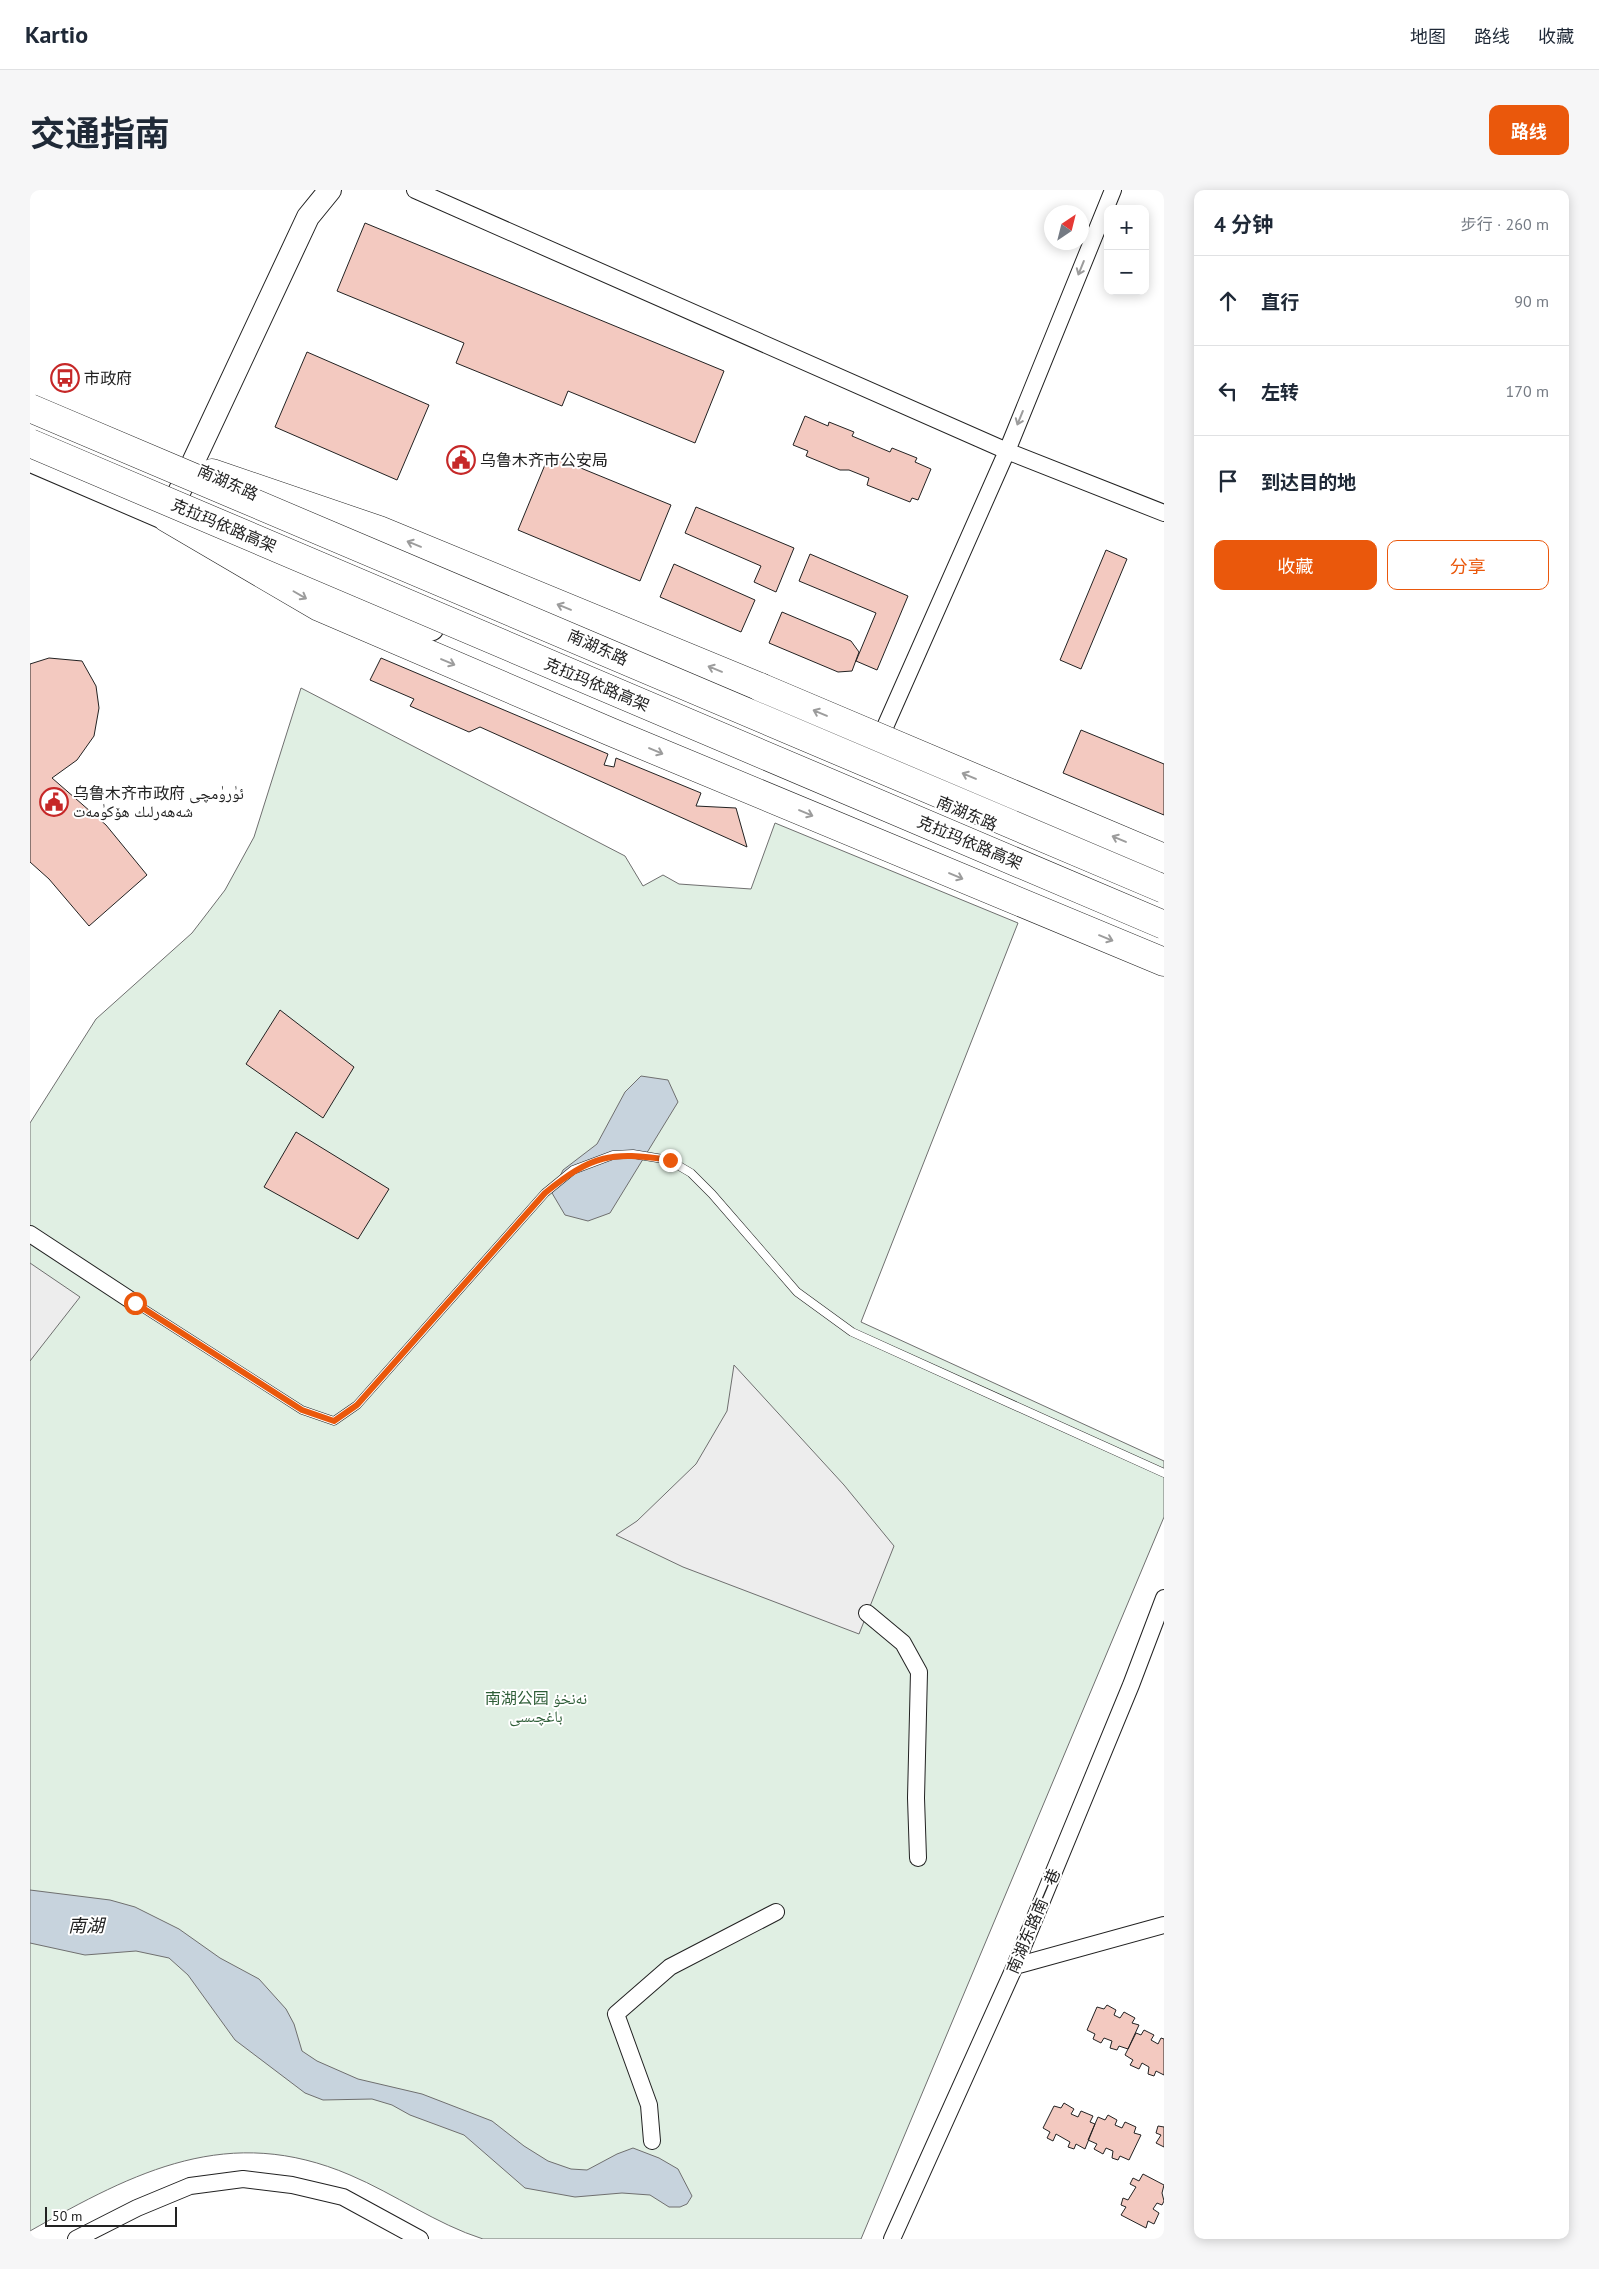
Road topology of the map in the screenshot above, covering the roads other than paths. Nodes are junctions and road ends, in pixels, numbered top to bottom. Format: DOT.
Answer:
graph roads {
  1 [pos="330,190"];
  2 [pos="415,190"];
  3 [pos="1113,190"];
  4 [pos="30,402"];
  5 [pos="30,408"];
  6 [pos="30,443"];
  7 [pos="1007,451"];
  8 [pos="30,459"];
  9 [pos="193,467"];
  10 [pos="1164,513"];
  11 [pos="167,518"];
  12 [pos="865,770"];
  13 [pos="1164,858"];
  14 [pos="1164,889"];
  15 [pos="1164,896"];
  16 [pos="1164,925"];
  17 [pos="1164,935"];
  18 [pos="1164,962"];
  19 [pos="30,1234"];
  20 [pos="135,1303"];
  21 [pos="1164,1473"];
  22 [pos="1164,1598"];
  23 [pos="867,1613"];
  24 [pos="918,1858"];
  25 [pos="776,1912"];
  26 [pos="1164,1925"];
  27 [pos="1015,1966"];
  28 [pos="652,2141"];
  29 [pos="393,2232"];
  30 [pos="76,2239"];
  31 [pos="420,2239"];
  32 [pos="892,2239"];
  1 -- 9 [label="street"];
  2 -- 7 [label="street"];
  3 -- 7 [label="street, one-way"];
  4 -- 9 [label="main road, 南湖东路"];
  5 -- 14 [label="highway, 克拉玛依路高架, bridge"];
  6 -- 16 [label="highway, 克拉玛依路高架, bridge"];
  7 -- 10 [label="street"];
  7 -- 12 [label="street"];
  8 -- 11 [label="main road"];
  9 -- 11 [label="street"];
  9 -- 12 [label="main road, 南湖东路"];
  13 -- 9 [label="highway, one-way, bridge"];
  11 -- 17 [label="main road"];
  11 -- 18 [label="highway, one-way"];
  12 -- 15 [label="main road, 南湖东路"];
  19 -- 20 [label="street"];
  20 -- 21 [label="lane"];
  22 -- 27 [label="street, 南湖东路南一巷"];
  23 -- 24 [label="street"];
  25 -- 28 [label="street"];
  26 -- 27 [label="street"];
  27 -- 32 [label="street, 南湖东路南一巷"];
  29 -- 30 [label="street"];
  29 -- 31 [label="street"];
}
